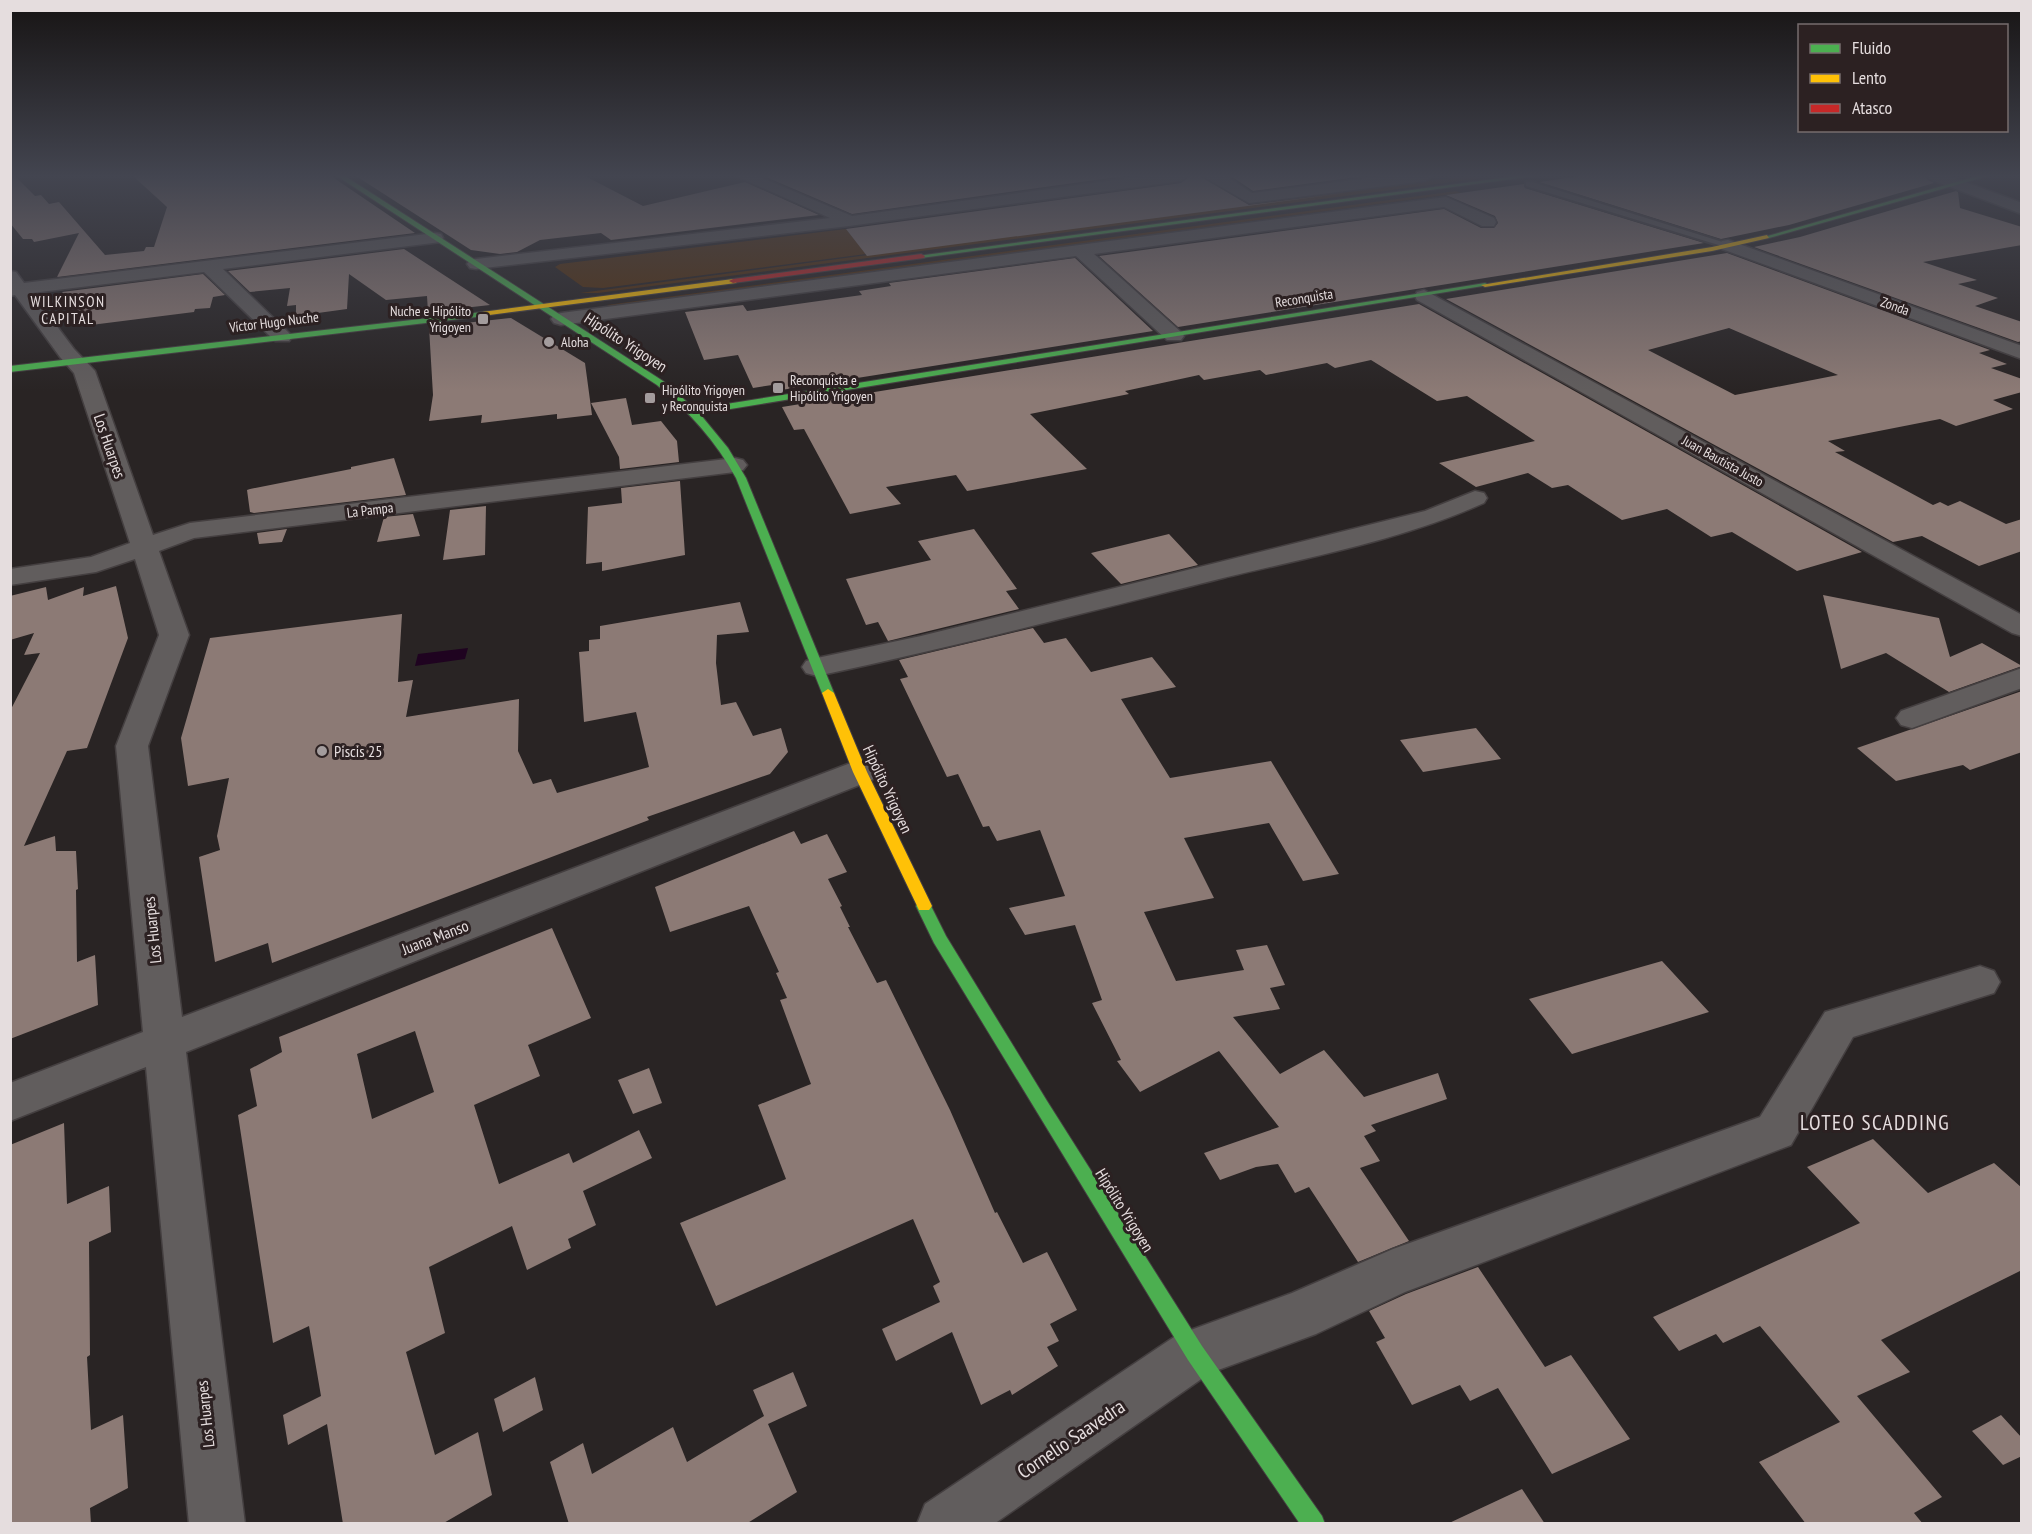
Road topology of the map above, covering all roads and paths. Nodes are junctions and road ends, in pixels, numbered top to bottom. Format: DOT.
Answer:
graph roads {
  1 [pos="358,248"];
  2 [pos="450,248"];
  3 [pos="618,248"];
  4 [pos="1000,248"];
  5 [pos="1098,248"];
  6 [pos="1713,248"];
  7 [pos="1735,248"];
  8 [pos="1080,250"];
  9 [pos="476,264"];
  10 [pos="209,266"];
  11 [pos="14,285"];
  12 [pos="1424,296"];
  13 [pos="541,306"];
  14 [pos="561,319"];
  15 [pos="1174,336"];
  16 [pos="282,337"];
  17 [pos="2022,353"];
  18 [pos="75,361"];
  19 [pos="10,369"];
  20 [pos="694,412"];
  21 [pos="735,465"];
  22 [pos="1475,498"];
  23 [pos="144,547"];
  24 [pos="10,577"];
  25 [pos="2022,627"];
  26 [pos="818,667"];
  27 [pos="2022,677"];
  28 [pos="1912,718"];
  29 [pos="860,772"];
  30 [pos="1980,982"];
  31 [pos="164,1042"];
  32 [pos="10,1102"];
  33 [pos="1195,1353"];
  34 [pos="217,1524"];
  35 [pos="945,1524"];
  36 [pos="1314,1524"];
  1 -- 10 [label="street"];
  2 -- 9 [label="street, Hipólito Yrigoyen"];
  3 -- 9 [label="street"];
  4 -- 13 [label="street, Víctor Hugo Nuche"];
  5 -- 8 [label="street"];
  6 -- 12 [label="street, Reconquista"];
  7 -- 17 [label="street, Zonda"];
  8 -- 14 [label="street"];
  8 -- 15 [label="street"];
  9 -- 13 [label="street, Hipólito Yrigoyen"];
  10 -- 11 [label="street"];
  10 -- 16 [label="street"];
  11 -- 18 [label="street, Los Huarpes"];
  12 -- 15 [label="street, Reconquista"];
  12 -- 25 [label="street, Juan Bautista Justo"];
  13 -- 14 [label="street, Hipólito Yrigoyen"];
  13 -- 16 [label="street, Víctor Hugo Nuche"];
  14 -- 20 [label="street, Hipólito Yrigoyen"];
  15 -- 20 [label="street, Reconquista"];
  16 -- 18 [label="street, Víctor Hugo Nuche"];
  18 -- 19 [label="street, Víctor Hugo Nuche"];
  18 -- 23 [label="street, Los Huarpes"];
  20 -- 21 [label="street, Hipólito Yrigoyen"];
  21 -- 23 [label="street, La Pampa"];
  21 -- 26 [label="street, Hipólito Yrigoyen"];
  22 -- 26 [label="street"];
  23 -- 24 [label="street, La Pampa"];
  23 -- 31 [label="street, Los Huarpes"];
  26 -- 29 [label="street, Hipólito Yrigoyen"];
  27 -- 28 [label="street"];
  29 -- 31 [label="street, Juana Manso"];
  29 -- 33 [label="street, Hipólito Yrigoyen"];
  30 -- 33 [label="street, Cornelio Saavedra"];
  31 -- 32 [label="street, Juana Manso"];
  31 -- 34 [label="street, Los Huarpes"];
  33 -- 35 [label="street, Cornelio Saavedra"];
  33 -- 36 [label="street, Hipólito Yrigoyen"];
}
